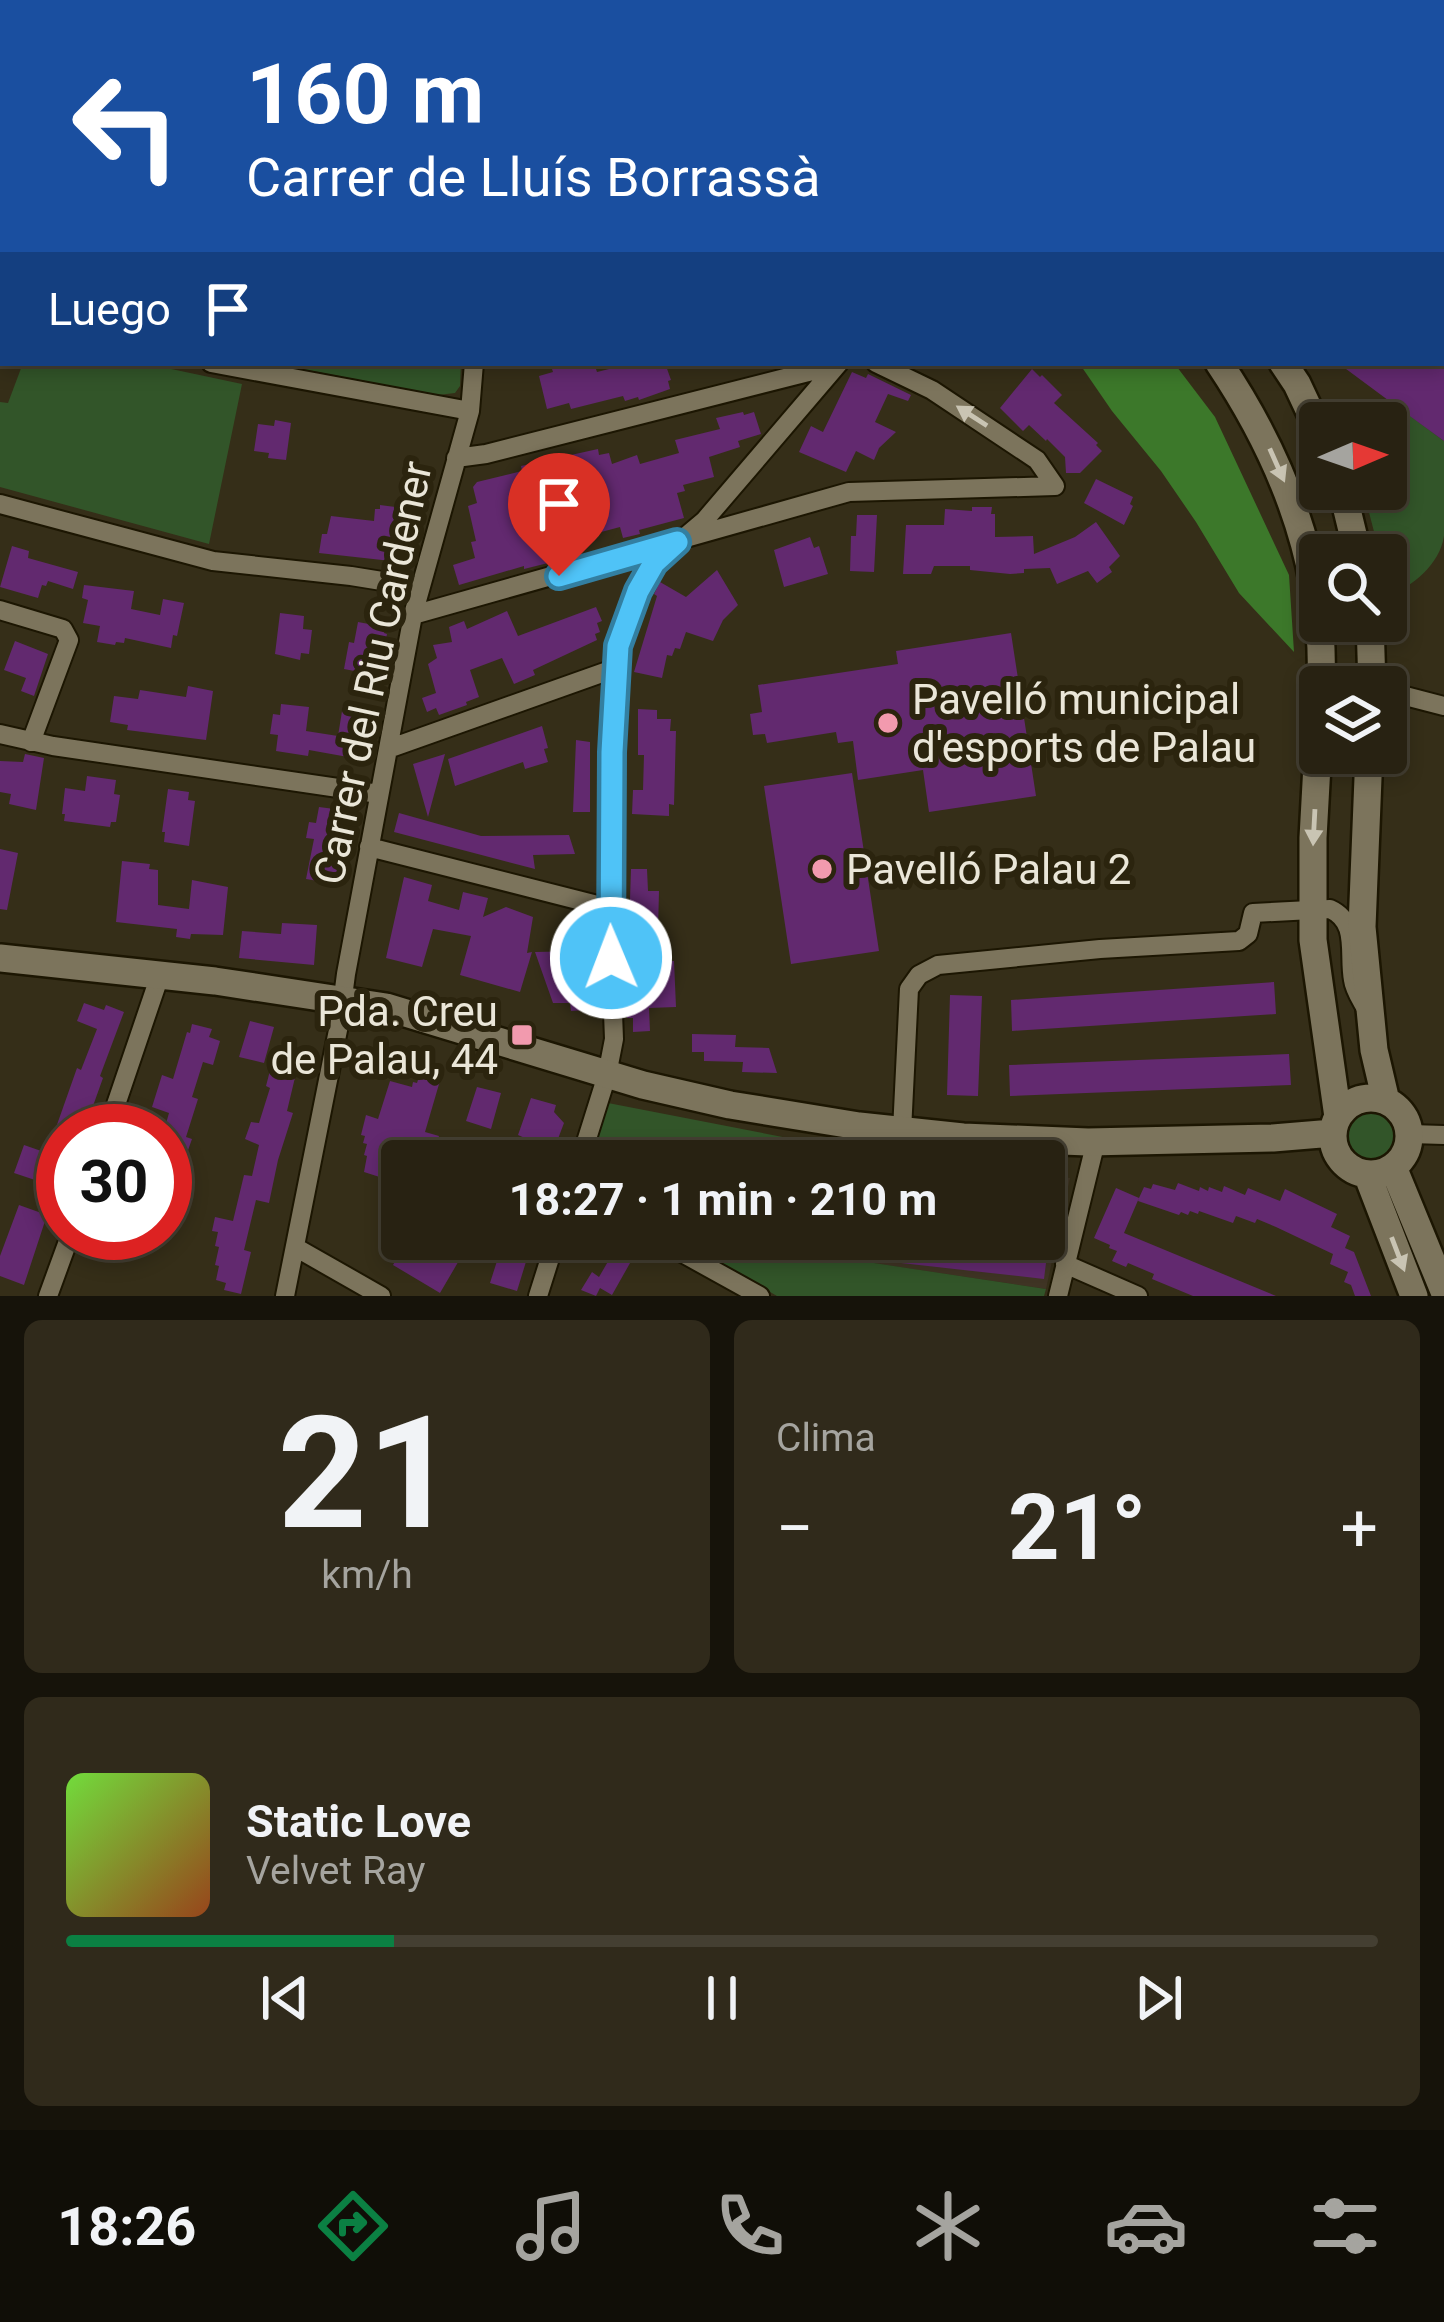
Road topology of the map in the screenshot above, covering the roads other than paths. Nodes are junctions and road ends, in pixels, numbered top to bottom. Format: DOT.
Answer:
graph roads {
  1 [pos="227,366"];
  2 [pos="474,366"];
  3 [pos="830,366"];
  4 [pos="836,366"];
  5 [pos="882,366"];
  6 [pos="1222,366"];
  7 [pos="1285,366"];
  8 [pos="1305,402"];
  9 [pos="470,411"];
  10 [pos="456,458"];
  11 [pos="0,504"];
  12 [pos="677,542"];
  13 [pos="419,587"];
  14 [pos="0,610"];
  15 [pos="413,615"];
  16 [pos="1320,666"];
  17 [pos="616,668"];
  18 [pos="1407,696"];
  19 [pos="1444,706"];
  20 [pos="0,734"];
  21 [pos="31,742"];
  22 [pos="388,749"];
  23 [pos="1317,774"];
  24 [pos="1368,774"];
  25 [pos="380,794"];
  26 [pos="369,847"];
  27 [pos="609,908"];
  28 [pos="1312,909"];
  29 [pos="0,958"];
  30 [pos="160,975"];
  31 [pos="343,999"];
  32 [pos="1370,1018"];
  33 [pos="607,1075"];
  34 [pos="1386,1101"];
  35 [pos="116,1104"];
  36 [pos="1335,1125"];
  37 [pos="902,1131"];
  38 [pos="1410,1134"];
  39 [pos="1444,1135"];
  40 [pos="587,1140"];
  41 [pos="1096,1141"];
  42 [pos="1380,1170"];
  43 [pos="295,1247"];
  44 [pos="61,1260"];
  45 [pos="549,1260"];
  46 [pos="695,1260"];
  47 [pos="1065,1264"];
  48 [pos="1444,1291"];
  49 [pos="48,1296"];
  50 [pos="285,1296"];
  51 [pos="381,1296"];
  52 [pos="538,1296"];
  53 [pos="760,1296"];
  54 [pos="1058,1296"];
  55 [pos="1138,1296"];
  56 [pos="1414,1296"];
  1 -- 9 [label="street"];
  2 -- 9 [label="street, Carrer del Riu Cardener"];
  3 -- 10 [label="street"];
  4 -- 12 [label="street"];
  12 -- 5 [label="street, one-way"];
  6 -- 16 [label="street, one-way"];
  7 -- 8 [label="street"];
  9 -- 10 [label="street, Carrer del Riu Cardener"];
  10 -- 13 [label="street, Carrer del Riu Cardener"];
  11 -- 13 [label="street"];
  12 -- 15 [label="street"];
  12 -- 17 [label="street"];
  13 -- 15 [label="street, Carrer del Riu Cardener"];
  14 -- 21 [label="street"];
  15 -- 22 [label="street, Carrer del Riu Cardener"];
  17 -- 22 [label="street"];
  17 -- 27 [label="street"];
  18 -- 19 [label="street"];
  20 -- 21 [label="street"];
  21 -- 25 [label="street"];
  22 -- 25 [label="street, Carrer del Riu Cardener"];
  23 -- 28 [label="street, one-way"];
  24 -- 32 [label="street"];
  25 -- 26 [label="street, Carrer del Riu Cardener"];
  26 -- 27 [label="street"];
  26 -- 31 [label="street, Carrer del Riu Cardener"];
  27 -- 33 [label="street"];
  28 -- 32 [label="street"];
  28 -- 36 [label="street"];
  28 -- 37 [label="street"];
  29 -- 30 [label="street"];
  30 -- 31 [label="street"];
  30 -- 35 [label="street"];
  31 -- 33 [label="street"];
  31 -- 43 [label="street, Carrer del Riu Cardener"];
  32 -- 34 [label="street"];
  33 -- 37 [label="street"];
  33 -- 40 [label="street"];
  34 -- 36 [label="street"];
  34 -- 38 [label="street"];
  36 -- 41 [label="street"];
  36 -- 42 [label="street"];
  37 -- 41 [label="street"];
  38 -- 39 [label="street"];
  38 -- 42 [label="street"];
  41 -- 47 [label="street"];
  42 -- 48 [label="street"];
  42 -- 56 [label="street, one-way"];
  43 -- 50 [label="street, Carrer del Riu Cardener"];
  43 -- 51 [label="street"];
  44 -- 49 [label="street"];
  45 -- 52 [label="street"];
  46 -- 53 [label="street"];
  47 -- 54 [label="street"];
  47 -- 55 [label="street"];
}
